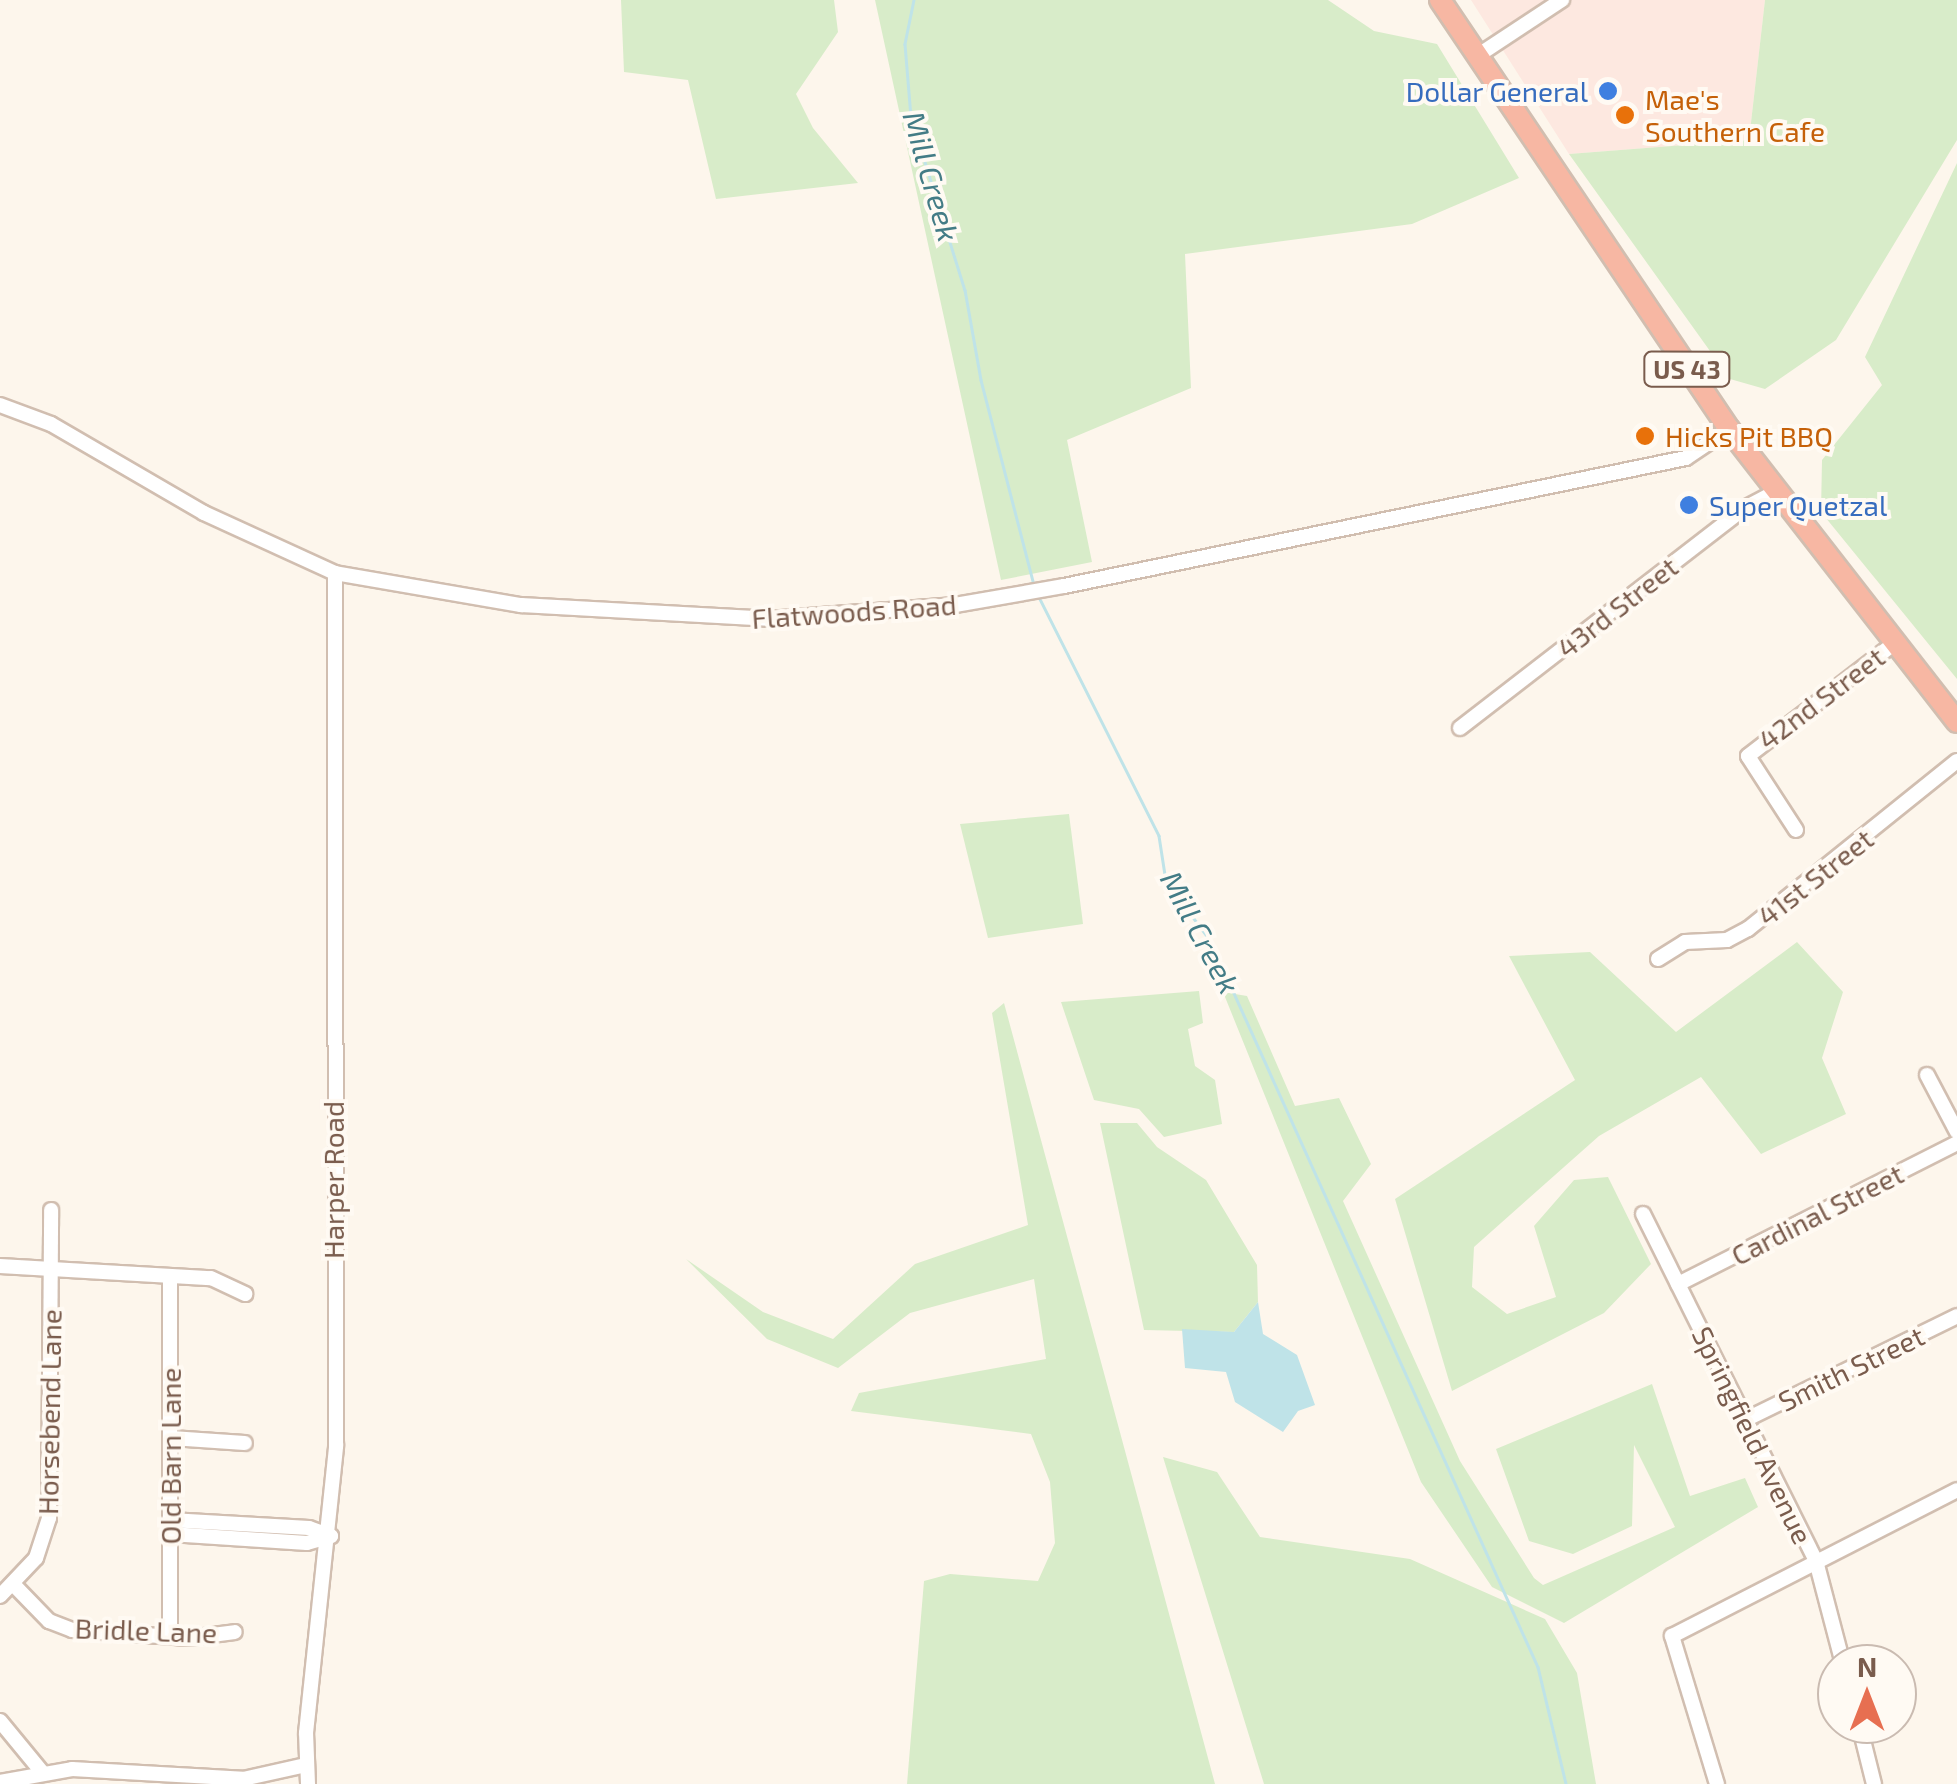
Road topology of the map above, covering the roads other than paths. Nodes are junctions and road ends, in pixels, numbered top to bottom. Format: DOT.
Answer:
graph roads {
  1 [pos="1440,0"];
  2 [pos="1562,0"];
  3 [pos="1478,56"];
  4 [pos="0,406"];
  5 [pos="1729,429"];
  6 [pos="1778,490"];
  7 [pos="335,573"];
  8 [pos="1896,642"];
  9 [pos="1957,722"];
  10 [pos="1460,728"];
  11 [pos="1957,761"];
  12 [pos="1796,830"];
  13 [pos="1658,960"];
  14 [pos="1927,1075"];
  15 [pos="1957,1132"];
  16 [pos="1957,1143"];
  17 [pos="51,1210"];
  18 [pos="1643,1214"];
  19 [pos="0,1266"];
  20 [pos="50,1270"];
  21 [pos="170,1276"];
  22 [pos="1678,1284"];
  23 [pos="246,1294"];
  24 [pos="1957,1316"];
  25 [pos="1746,1420"];
  26 [pos="171,1438"];
  27 [pos="245,1443"];
  28 [pos="1957,1490"];
  29 [pos="170,1527"];
  30 [pos="331,1536"];
  31 [pos="1816,1561"];
  32 [pos="13,1584"];
  33 [pos="0,1596"];
  34 [pos="235,1632"];
  35 [pos="170,1636"];
  36 [pos="1839,1644"];
  37 [pos="0,1722"];
  38 [pos="1864,1744"];
  39 [pos="306,1765"];
  40 [pos="42,1772"];
  41 [pos="248,1781"];
  42 [pos="0,1782"];
  43 [pos="308,1784"];
  44 [pos="1716,1784"];
  45 [pos="1874,1784"];
  1 -- 3 [label="highway, US 43"];
  2 -- 3 [label="street"];
  3 -- 5 [label="highway, US 43"];
  4 -- 7 [label="street, Flatwoods Road"];
  5 -- 6 [label="highway, US 43"];
  5 -- 7 [label="street, Flatwoods Road"];
  6 -- 8 [label="highway, US 43"];
  6 -- 10 [label="street, 43rd Street"];
  7 -- 30 [label="street, Harper Road"];
  8 -- 9 [label="highway, US 43"];
  8 -- 12 [label="street, 42nd Street"];
  11 -- 13 [label="street, 41st Street"];
  14 -- 15 [label="street"];
  16 -- 22 [label="street, Cardinal Street"];
  17 -- 20 [label="street, Horsebend Lane"];
  18 -- 22 [label="street, Springfield Avenue"];
  19 -- 20 [label="street"];
  20 -- 21 [label="street"];
  20 -- 32 [label="street, Horsebend Lane"];
  21 -- 23 [label="street"];
  21 -- 26 [label="street, Old Barn Lane"];
  22 -- 25 [label="street, Springfield Avenue"];
  24 -- 25 [label="street, Smith Street"];
  25 -- 31 [label="street, Springfield Avenue"];
  26 -- 27 [label="street"];
  26 -- 29 [label="street, Old Barn Lane"];
  28 -- 31 [label="street"];
  29 -- 30 [label="street"];
  29 -- 35 [label="street, Old Barn Lane"];
  30 -- 39 [label="street, Harper Road"];
  31 -- 36 [label="street, Springfield Avenue"];
  31 -- 44 [label="street"];
  32 -- 33 [label="street, Horsebend Lane"];
  32 -- 35 [label="street, Bridle Lane"];
  34 -- 35 [label="street, Bridle Lane"];
  37 -- 40 [label="street"];
  38 -- 45 [label="street"];
  39 -- 41 [label="street"];
  39 -- 43 [label="street, Harper Road"];
  40 -- 41 [label="street"];
  40 -- 42 [label="street"];
}
